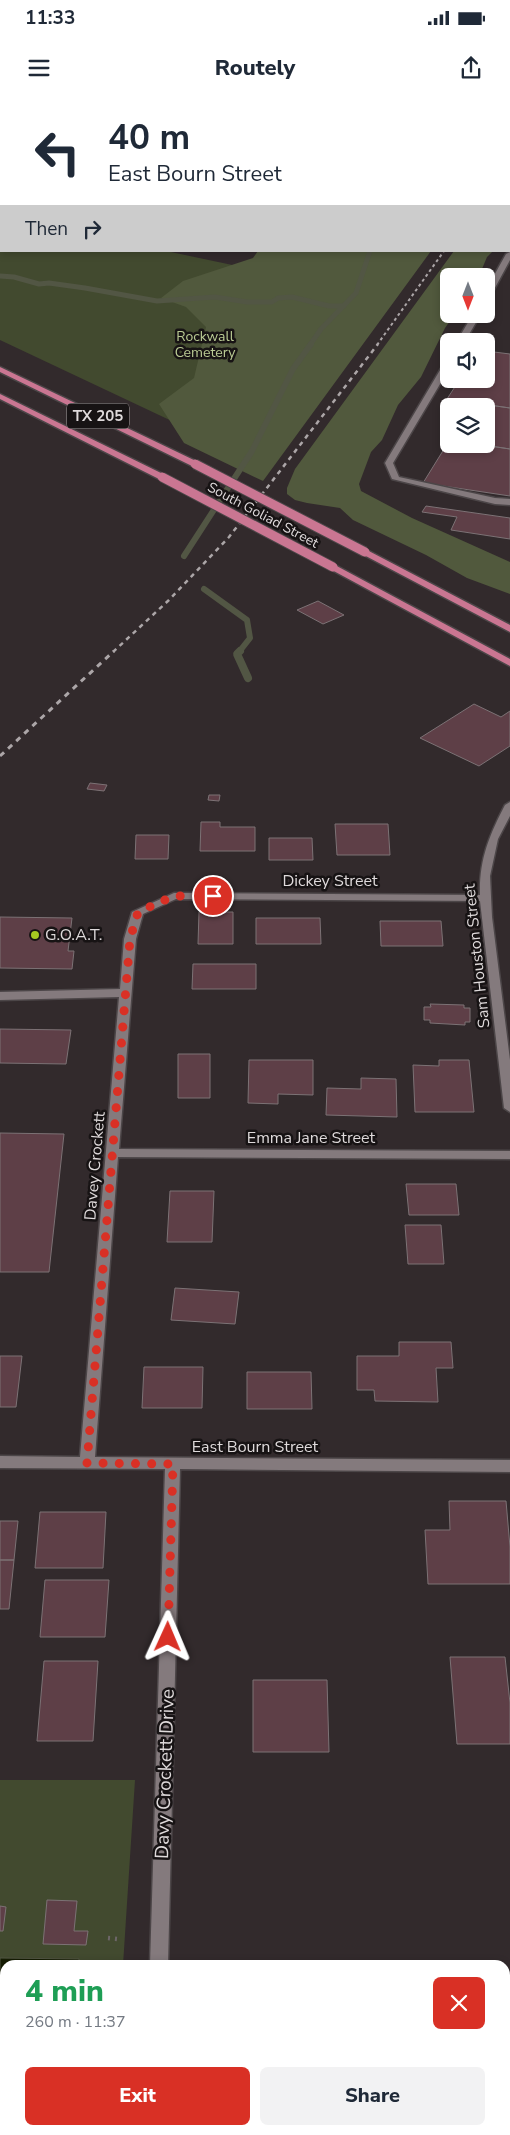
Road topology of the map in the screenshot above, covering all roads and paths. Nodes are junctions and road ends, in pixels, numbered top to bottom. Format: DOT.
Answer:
graph roads {
  1 [pos="510,254"];
  2 [pos="495,281"];
  3 [pos="0,368"];
  4 [pos="440,377"];
  5 [pos="0,396"];
  6 [pos="510,502"];
  7 [pos="510,629"];
  8 [pos="510,662"];
  9 [pos="510,805"];
  10 [pos="174,896"];
  11 [pos="485,898"];
  12 [pos="126,993"];
  13 [pos="0,996"];
  14 [pos="510,1108"];
  15 [pos="113,1153"];
  16 [pos="510,1155"];
  17 [pos="0,1462"];
  18 [pos="87,1463"];
  19 [pos="173,1464"];
  20 [pos="510,1466"];
  21 [pos="108,1938"];
  22 [pos="118,1939"];
  23 [pos="159,1960"];
  1 -- 2 [label="street"];
  3 -- 7 [label="main road, South Goliad Street / TX 205, bridge"];
  4 -- 6 [label="street"];
  5 -- 8 [label="main road, South Goliad Street / TX 205, bridge"];
  9 -- 11 [label="street, Sam Houston Street"];
  10 -- 11 [label="street, Dickey Street"];
  10 -- 12 [label="street, Davey Crockett"];
  11 -- 14 [label="street, Sam Houston Street"];
  12 -- 13 [label="street"];
  12 -- 15 [label="street, Davey Crockett"];
  15 -- 16 [label="street, Emma Jane Street"];
  15 -- 18 [label="street, Davey Crockett"];
  17 -- 18 [label="street, East Bourn Street"];
  18 -- 19 [label="street, East Bourn Street"];
  19 -- 20 [label="street, East Bourn Street"];
  19 -- 23 [label="street, Davy Crockett Drive"];
  21 -- 22 [label="path"];
}
